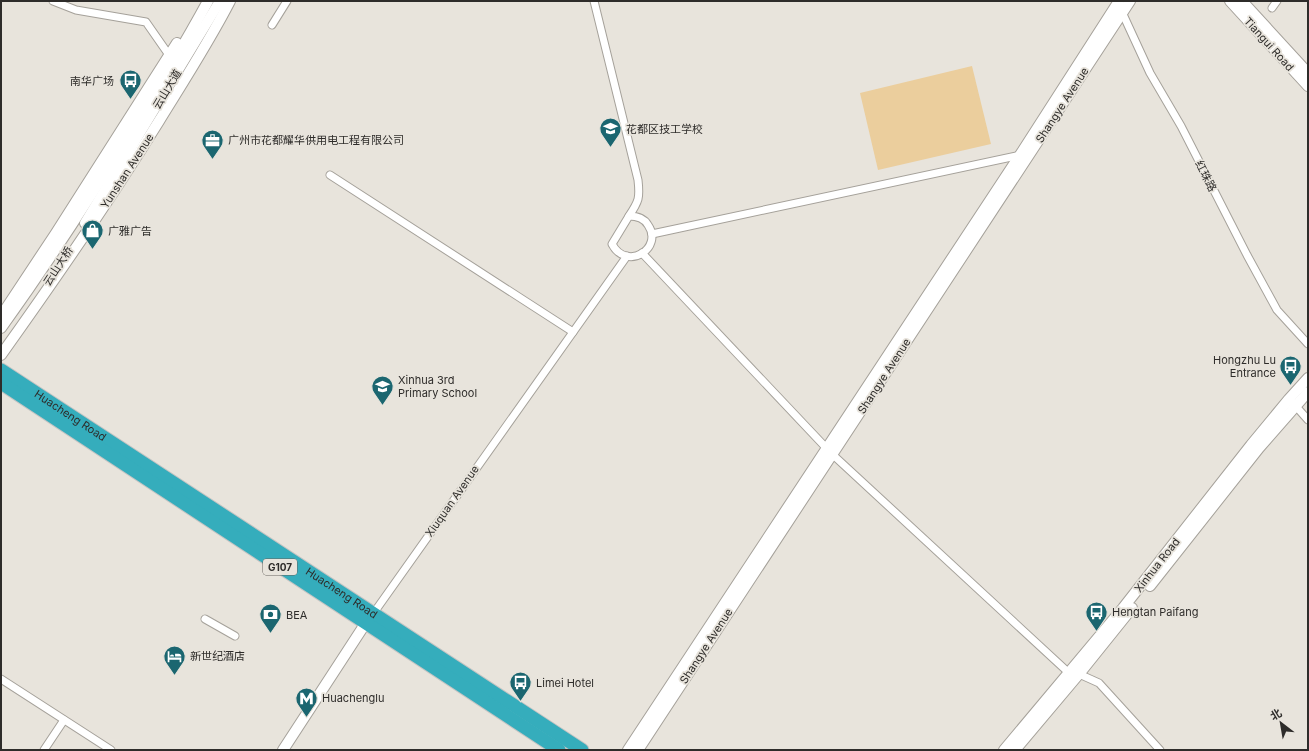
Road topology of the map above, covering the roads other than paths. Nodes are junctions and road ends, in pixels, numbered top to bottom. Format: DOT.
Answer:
graph roads {
  1 [pos="53,1"];
  2 [pos="204,1"];
  3 [pos="208,1"];
  4 [pos="220,1"];
  5 [pos="230,1"];
  6 [pos="287,1"];
  7 [pos="594,1"];
  8 [pos="1130,1"];
  9 [pos="1230,1"];
  10 [pos="1242,1"];
  11 [pos="1277,1"];
  12 [pos="1118,2"];
  13 [pos="1272,8"];
  14 [pos="1122,13"];
  15 [pos="272,26"];
  16 [pos="169,55"];
  17 [pos="1308,73"];
  18 [pos="1308,86"];
  19 [pos="1030,153"];
  20 [pos="1020,155"];
  21 [pos="110,175"];
  22 [pos="330,175"];
  23 [pos="629,216"];
  24 [pos="652,234"];
  25 [pos="642,253"];
  26 [pos="627,256"];
  27 [pos="7,307"];
  28 [pos="1,316"];
  29 [pos="1,320"];
  30 [pos="1,328"];
  31 [pos="573,332"];
  32 [pos="1308,344"];
  33 [pos="1,354"];
  34 [pos="1,370"];
  35 [pos="1308,378"];
  36 [pos="1,383"];
  37 [pos="1308,392"];
  38 [pos="1292,402"];
  39 [pos="1308,420"];
  40 [pos="829,451"];
  41 [pos="369,618"];
  42 [pos="205,619"];
  43 [pos="235,636"];
  44 [pos="1074,674"];
  45 [pos="1,679"];
  46 [pos="64,720"];
  47 [pos="44,750"];
  48 [pos="111,750"];
  49 [pos="283,750"];
  50 [pos="559,750"];
  51 [pos="582,750"];
  52 [pos="628,750"];
  53 [pos="638,750"];
  54 [pos="1004,750"];
  55 [pos="1015,750"];
  56 [pos="1160,750"];
  1 -- 16 [label="street"];
  2 -- 16 [label="main road"];
  3 -- 21 [label="main road, 云山大道"];
  4 -- 21 [label="main road, 云山大道"];
  5 -- 33 [label="main road, Yunshan Avenue"];
  6 -- 15 [label="street"];
  7 -- 23 [label="street"];
  8 -- 14 [label="main road, Shangye Avenue"];
  9 -- 18 [label="main road, Tiangui Road"];
  10 -- 17 [label="main road, Tiangui Road"];
  11 -- 13 [label="street"];
  12 -- 14 [label="street, 红珠路"];
  12 -- 20 [label="main road, Shangye Avenue"];
  14 -- 19 [label="main road, Shangye Avenue"];
  14 -- 32 [label="street, 红珠路"];
  16 -- 27 [label="main road"];
  19 -- 20 [label="street"];
  19 -- 40 [label="main road, Shangye Avenue"];
  20 -- 24 [label="street"];
  20 -- 40 [label="main road, Shangye Avenue"];
  21 -- 30 [label="main road, 云山大桥"];
  21 -- 33 [label="main road, 云山大桥"];
  22 -- 31 [label="street"];
  23 -- 24 [label="street"];
  23 -- 26 [label="street"];
  24 -- 25 [label="street"];
  25 -- 26 [label="street"];
  25 -- 40 [label="street"];
  26 -- 31 [label="street, Xiuquan Avenue"];
  27 -- 28 [label="main road"];
  27 -- 29 [label="main road"];
  31 -- 41 [label="street, Xiuquan Avenue"];
  34 -- 41 [label="highway, Huacheng Road / G107"];
  35 -- 38 [label="main road, Xinhua Road"];
  36 -- 41 [label="highway, Huacheng Road / G107"];
  37 -- 38 [label="main road, Xinhua Road"];
  38 -- 39 [label="street"];
  38 -- 44 [label="main road, Xinhua Road"];
  40 -- 44 [label="street"];
  40 -- 52 [label="main road, Shangye Avenue"];
  40 -- 53 [label="main road, Shangye Avenue"];
  41 -- 49 [label="main road, Xiuquan Avenue"];
  41 -- 50 [label="highway, Huacheng Road / G107"];
  41 -- 51 [label="highway, Huacheng Road / G107"];
  42 -- 43 [label="street"];
  44 -- 54 [label="main road, Xinhua Road"];
  44 -- 55 [label="main road, Xinhua Road"];
  44 -- 56 [label="street"];
  45 -- 46 [label="street"];
  46 -- 47 [label="street"];
  46 -- 48 [label="street"];
}
